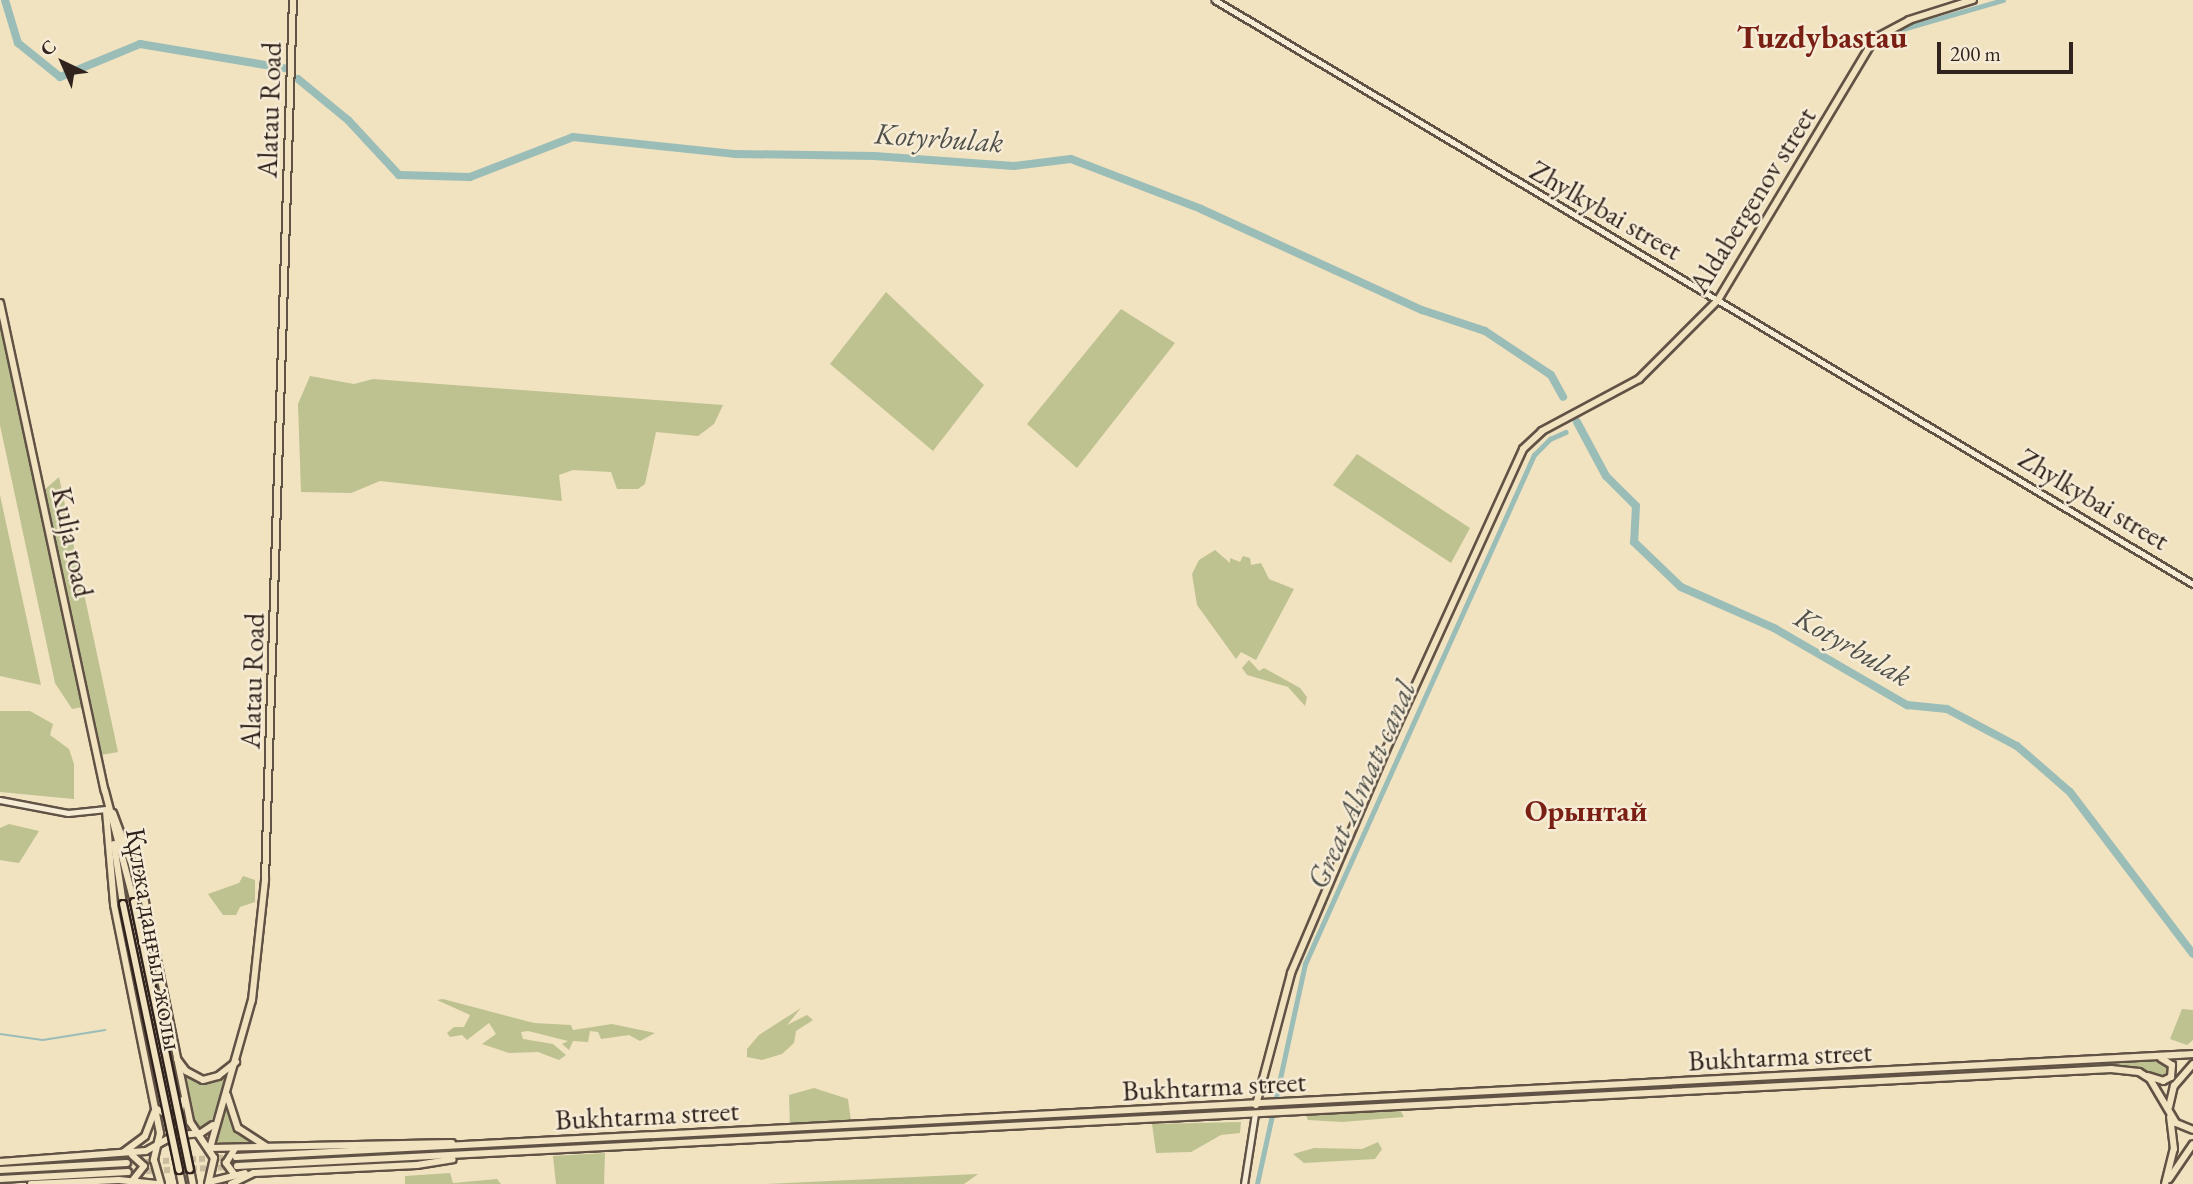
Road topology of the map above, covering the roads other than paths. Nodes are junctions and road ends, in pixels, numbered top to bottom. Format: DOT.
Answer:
graph roads {
  1 [pos="293,0"];
  2 [pos="1215,0"];
  3 [pos="1973,0"];
  4 [pos="1718,300"];
  5 [pos="0,303"];
  6 [pos="2193,584"];
  7 [pos="105,791"];
  8 [pos="0,800"];
  9 [pos="106,809"];
  10 [pos="111,818"];
  11 [pos="173,1053"];
  12 [pos="2193,1054"];
  13 [pos="239,1057"];
  14 [pos="2158,1057"];
  15 [pos="2193,1064"];
  16 [pos="2139,1072"];
  17 [pos="1703,1081"];
  18 [pos="1632,1085"];
  19 [pos="181,1086"];
  20 [pos="1703,1089"];
  21 [pos="228,1092"];
  22 [pos="1632,1094"];
  23 [pos="154,1102"];
  24 [pos="1256,1104"];
  25 [pos="1146,1110"];
  26 [pos="2169,1112"];
  27 [pos="1258,1114"];
  28 [pos="1025,1117"];
  29 [pos="1146,1119"];
  30 [pos="215,1124"];
  31 [pos="1025,1125"];
  32 [pos="2193,1130"];
  33 [pos="197,1133"];
  34 [pos="187,1134"];
  35 [pos="643,1136"];
  36 [pos="204,1141"];
  37 [pos="481,1144"];
  38 [pos="2193,1144"];
  39 [pos="159,1146"];
  40 [pos="643,1146"];
  41 [pos="210,1148"];
  42 [pos="275,1148"];
  43 [pos="236,1153"];
  44 [pos="119,1155"];
  45 [pos="477,1155"];
  46 [pos="0,1162"];
  47 [pos="127,1163"];
  48 [pos="0,1170"];
  49 [pos="236,1170"];
  50 [pos="128,1172"];
  51 [pos="254,1173"];
  52 [pos="0,1179"];
  53 [pos="121,1180"];
  54 [pos="31,1184"];
  55 [pos="132,1184"];
  56 [pos="159,1184"];
  57 [pos="182,1184"];
  58 [pos="193,1184"];
  59 [pos="208,1184"];
  60 [pos="231,1184"];
  61 [pos="1244,1184"];
  62 [pos="2166,1184"];
  1 -- 13 [label="main road, Alatau Road"];
  2 -- 4 [label="street, Zhylkybai street"];
  3 -- 4 [label="main road, Aldabergenov street"];
  4 -- 6 [label="street, Zhylkybai street"];
  4 -- 24 [label="main road, Aldabergenov street"];
  5 -- 7 [label="main road, Kulja road"];
  7 -- 9 [label="main road"];
  7 -- 10 [label="main road"];
  7 -- 11 [label="main road"];
  8 -- 9 [label="street"];
  9 -- 23 [label="main road"];
  10 -- 57 [label="main road, Құлжа даңғыл жолы, bridge"];
  10 -- 58 [label="main road, Құлжа даңғыл жолы, bridge"];
  11 -- 13 [label="main road"];
  11 -- 19 [label="main road"];
  12 -- 14 [label="main road, Bukhtarma street"];
  13 -- 21 [label="main road, Alatau Road"];
  14 -- 16 [label="main road, Bukhtarma street"];
  14 -- 17 [label="main road, Bukhtarma street"];
  15 -- 26 [label="main road"];
  16 -- 20 [label="main road, Bukhtarma street"];
  16 -- 26 [label="main road"];
  17 -- 18 [label="main road, Bukhtarma street"];
  17 -- 20 [label="main road"];
  18 -- 22 [label="main road"];
  18 -- 24 [label="main road, Bukhtarma street"];
  19 -- 23 [label="main road"];
  19 -- 33 [label="main road"];
  20 -- 22 [label="main road, Bukhtarma street"];
  21 -- 30 [label="main road, Alatau Road"];
  21 -- 42 [label="main road"];
  22 -- 27 [label="main road, Bukhtarma street"];
  23 -- 39 [label="main road"];
  23 -- 44 [label="main road"];
  24 -- 25 [label="main road, Bukhtarma street"];
  24 -- 27 [label="main road"];
  25 -- 28 [label="main road, Bukhtarma street"];
  25 -- 29 [label="main road"];
  26 -- 32 [label="main road"];
  26 -- 62 [label="main road"];
  27 -- 29 [label="main road, Bukhtarma street"];
  27 -- 61 [label="street"];
  28 -- 31 [label="main road"];
  28 -- 35 [label="main road, Bukhtarma street"];
  29 -- 31 [label="main road, Bukhtarma street"];
  30 -- 33 [label="main road"];
  30 -- 41 [label="main road, Alatau Road"];
  31 -- 40 [label="main road, Bukhtarma street"];
  33 -- 34 [label="main road"];
  33 -- 36 [label="main road"];
  34 -- 36 [label="main road"];
  34 -- 39 [label="main road"];
  35 -- 37 [label="main road, Bukhtarma street"];
  35 -- 40 [label="main road"];
  36 -- 41 [label="main road"];
  37 -- 42 [label="main road"];
  37 -- 43 [label="main road, Bukhtarma street"];
  38 -- 62 [label="main road"];
  39 -- 44 [label="main road"];
  39 -- 56 [label="main road"];
  40 -- 45 [label="main road, Bukhtarma street"];
  41 -- 43 [label="main road"];
  41 -- 59 [label="main road, Alatau Road"];
  42 -- 43 [label="main road"];
  43 -- 49 [label="main road"];
  44 -- 46 [label="main road"];
  44 -- 53 [label="main road"];
  45 -- 49 [label="main road, Bukhtarma street"];
  45 -- 51 [label="main road"];
  47 -- 48 [label="main road"];
  49 -- 51 [label="main road"];
  49 -- 59 [label="main road"];
  50 -- 52 [label="main road"];
  51 -- 60 [label="main road"];
  53 -- 54 [label="main road"];
  53 -- 55 [label="main road"];
  53 -- 56 [label="main road"];
}
